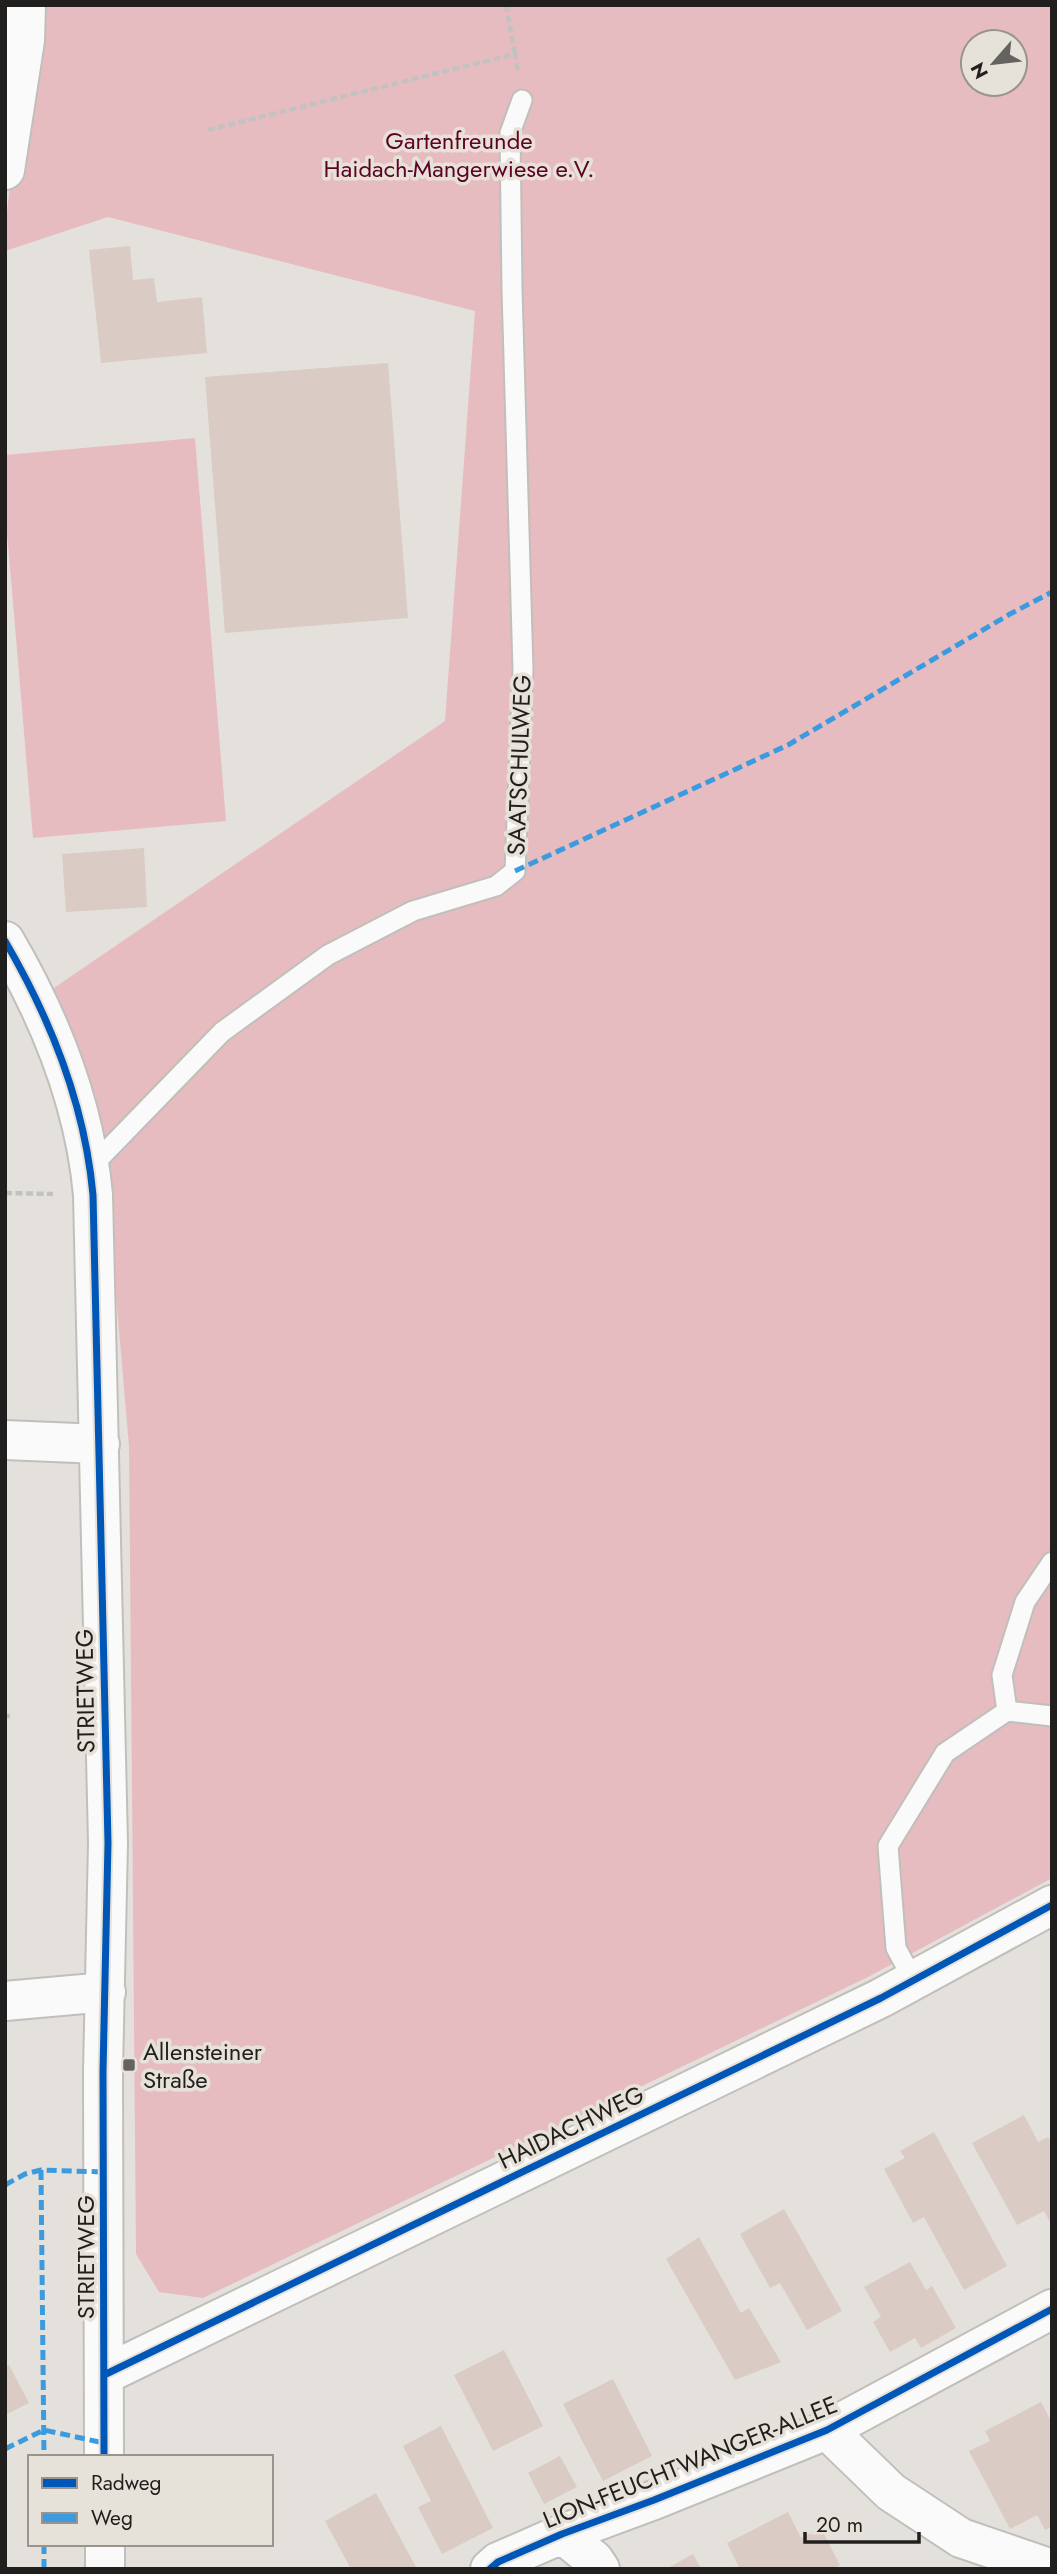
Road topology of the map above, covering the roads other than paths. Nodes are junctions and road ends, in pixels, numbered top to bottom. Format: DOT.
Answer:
graph roads {
  1 [pos="26,5"];
  2 [pos="522,100"];
  3 [pos="5,170"];
  4 [pos="5,941"];
  5 [pos="92,1181"];
  6 [pos="5,1440"];
  7 [pos="100,1444"];
  8 [pos="1052,1562"];
  9 [pos="1007,1711"];
  10 [pos="1052,1716"];
  11 [pos="1052,1905"];
  12 [pos="914,1980"];
  13 [pos="106,1992"];
  14 [pos="5,2001"];
  15 [pos="1052,2309"];
  16 [pos="104,2375"];
  17 [pos="827,2430"];
  18 [pos="104,2455"];
  19 [pos="562,2534"];
  20 [pos="105,2546"];
  21 [pos="105,2569"];
  22 [pos="490,2569"];
  23 [pos="600,2569"];
  24 [pos="1052,2569"];
  1 -- 3 [label="street"];
  2 -- 5 [label="lane, SAATSCHULWEG"];
  4 -- 5 [label="street, STRIETWEG"];
  5 -- 7 [label="street, STRIETWEG"];
  6 -- 7 [label="street"];
  7 -- 13 [label="street, STRIETWEG"];
  8 -- 9 [label="lane"];
  9 -- 10 [label="lane"];
  9 -- 12 [label="lane"];
  11 -- 12 [label="street, HAIDACHWEG"];
  12 -- 16 [label="street, HAIDACHWEG"];
  13 -- 14 [label="street"];
  13 -- 16 [label="street, STRIETWEG"];
  15 -- 17 [label="street, LION-FEUCHTWANGER-ALLEE"];
  16 -- 18 [label="street, STRIETWEG"];
  17 -- 19 [label="street, LION-FEUCHTWANGER-ALLEE"];
  17 -- 24 [label="street"];
  19 -- 22 [label="street, LION-FEUCHTWANGER-ALLEE"];
  19 -- 23 [label="street"];
  20 -- 21 [label="street"];
}
